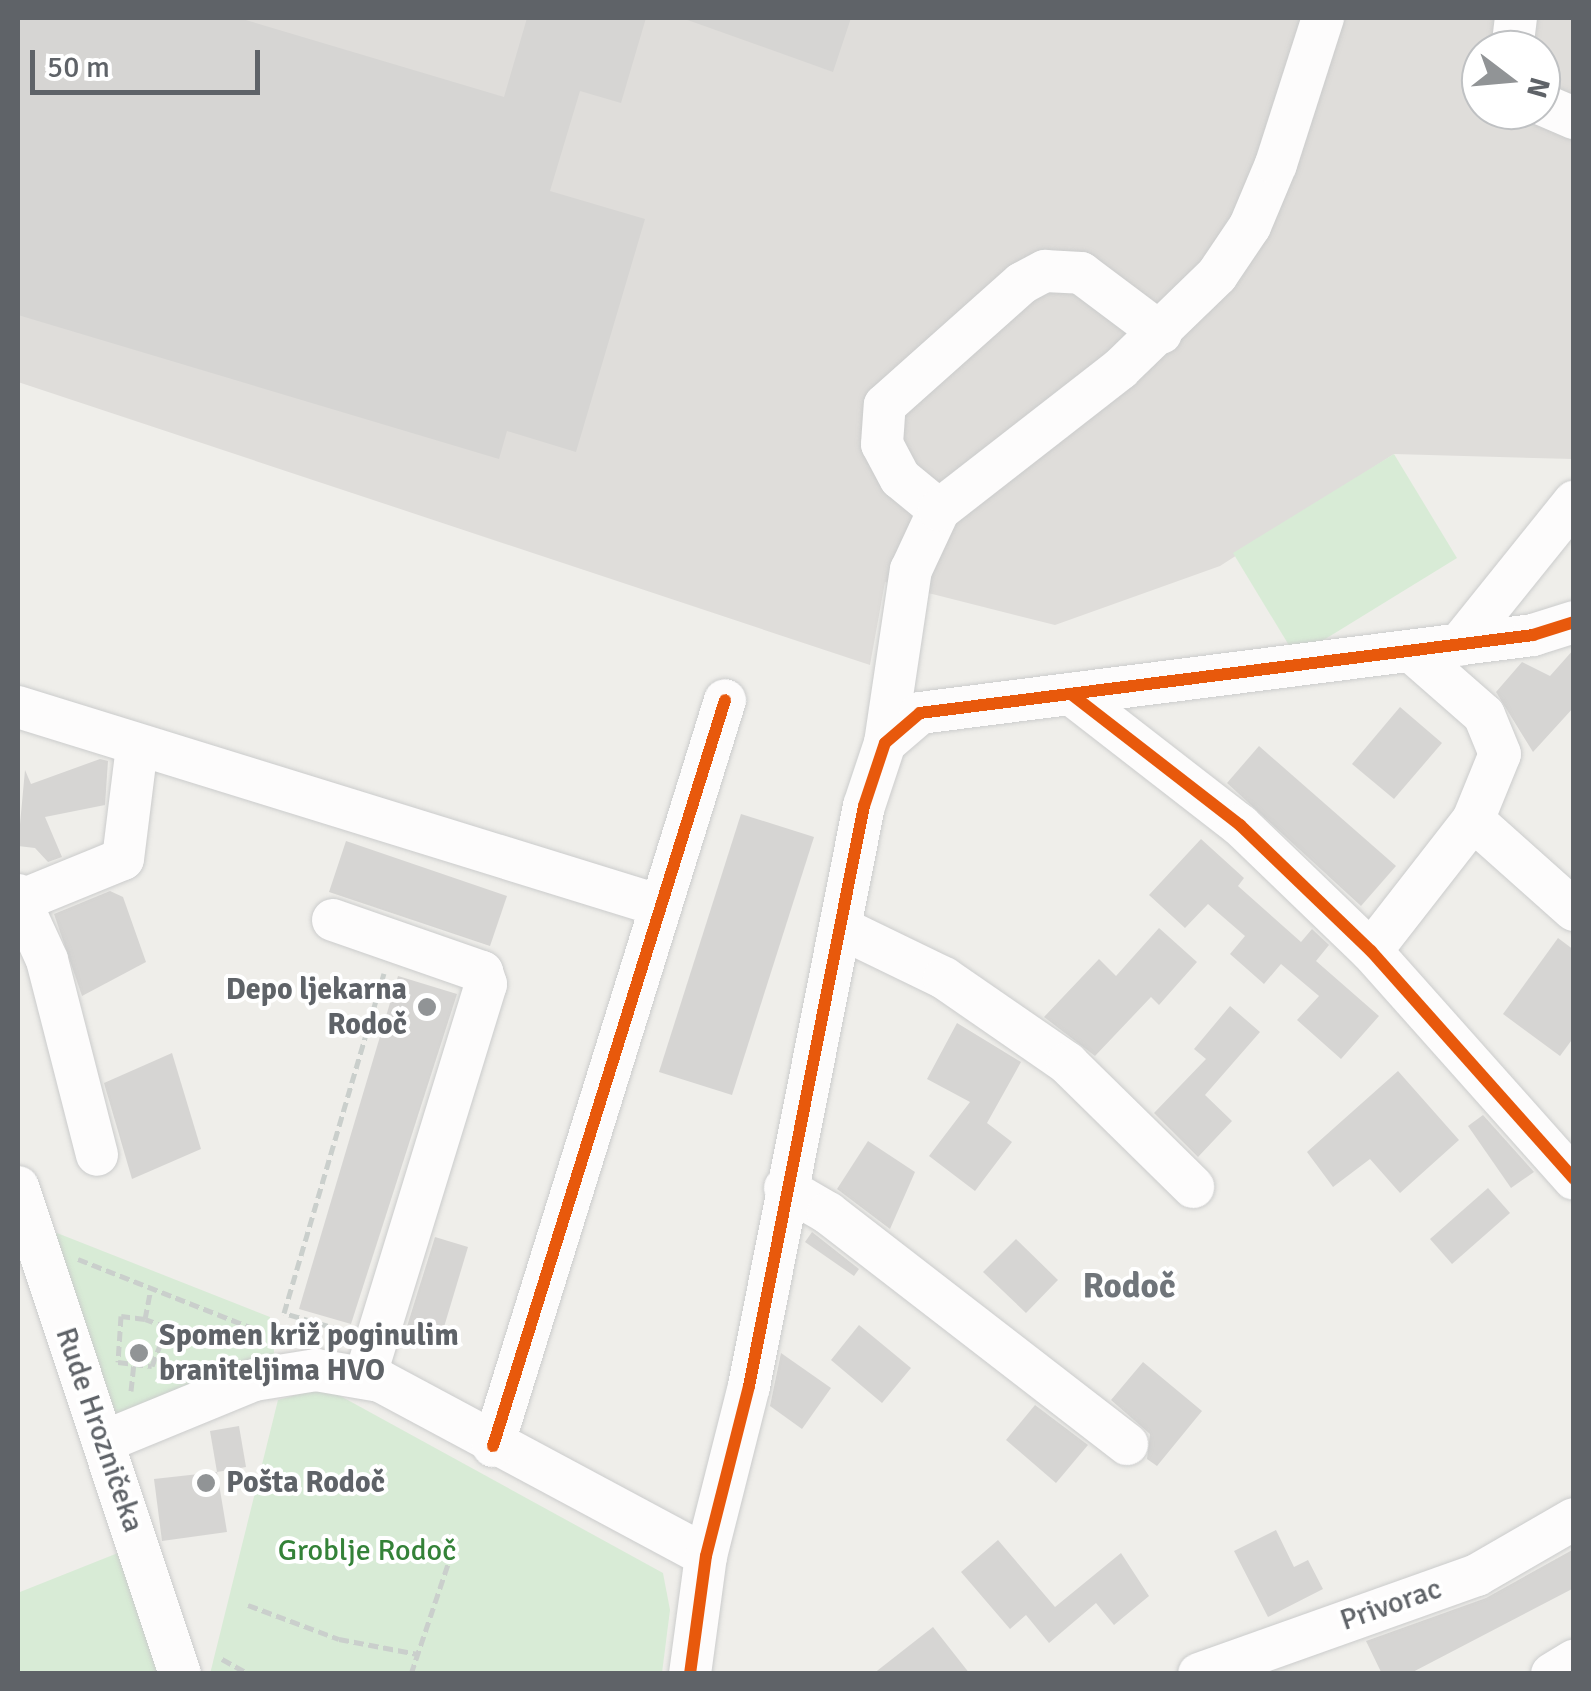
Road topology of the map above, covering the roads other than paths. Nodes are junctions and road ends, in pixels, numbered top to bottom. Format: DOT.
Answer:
graph roads {
  1 [pos="1323,18"];
  2 [pos="1162,334"];
  3 [pos="1574,502"];
  4 [pos="940,510"];
  5 [pos="1574,622"];
  6 [pos="1459,645"];
  7 [pos="1412,652"];
  8 [pos="1072,694"];
  9 [pos="725,700"];
  10 [pos="18,707"];
  11 [pos="884,743"];
  12 [pos="136,746"];
  13 [pos="1472,820"];
  14 [pos="19,898"];
  15 [pos="661,906"];
  16 [pos="1574,910"];
  17 [pos="333,920"];
  18 [pos="842,928"];
  19 [pos="1370,951"];
  20 [pos="97,1155"];
  21 [pos="1574,1179"];
  22 [pos="18,1187"];
  23 [pos="1193,1187"];
  24 [pos="785,1188"];
  25 [pos="370,1359"];
  26 [pos="103,1442"];
  27 [pos="1127,1444"];
  28 [pos="493,1446"];
  29 [pos="1574,1519"];
  30 [pos="706,1556"];
  31 [pos="1574,1661"];
  32 [pos="180,1674"];
  33 [pos="690,1674"];
  34 [pos="1199,1674"];
  35 [pos="1552,1674"];
  1 -- 2 [label="street"];
  2 -- 4 [label="street"];
  2 -- 4 [label="street"];
  3 -- 6 [label="street"];
  4 -- 11 [label="street"];
  5 -- 6 [label="street"];
  6 -- 7 [label="street"];
  7 -- 8 [label="street"];
  7 -- 13 [label="street"];
  8 -- 11 [label="street"];
  8 -- 19 [label="street"];
  9 -- 15 [label="street"];
  10 -- 12 [label="street"];
  11 -- 18 [label="street"];
  12 -- 14 [label="street"];
  12 -- 15 [label="street"];
  13 -- 16 [label="street"];
  13 -- 19 [label="street"];
  14 -- 20 [label="street"];
  15 -- 28 [label="street"];
  17 -- 25 [label="street"];
  18 -- 23 [label="street"];
  18 -- 24 [label="street"];
  19 -- 21 [label="street"];
  22 -- 26 [label="street, Rude Hrozničeka"];
  24 -- 27 [label="street"];
  24 -- 30 [label="street"];
  25 -- 26 [label="street"];
  25 -- 28 [label="street"];
  26 -- 32 [label="street, Rude Hrozničeka"];
  28 -- 30 [label="street"];
  29 -- 34 [label="street, Privorac"];
  30 -- 33 [label="street"];
  31 -- 35 [label="street"];
}
